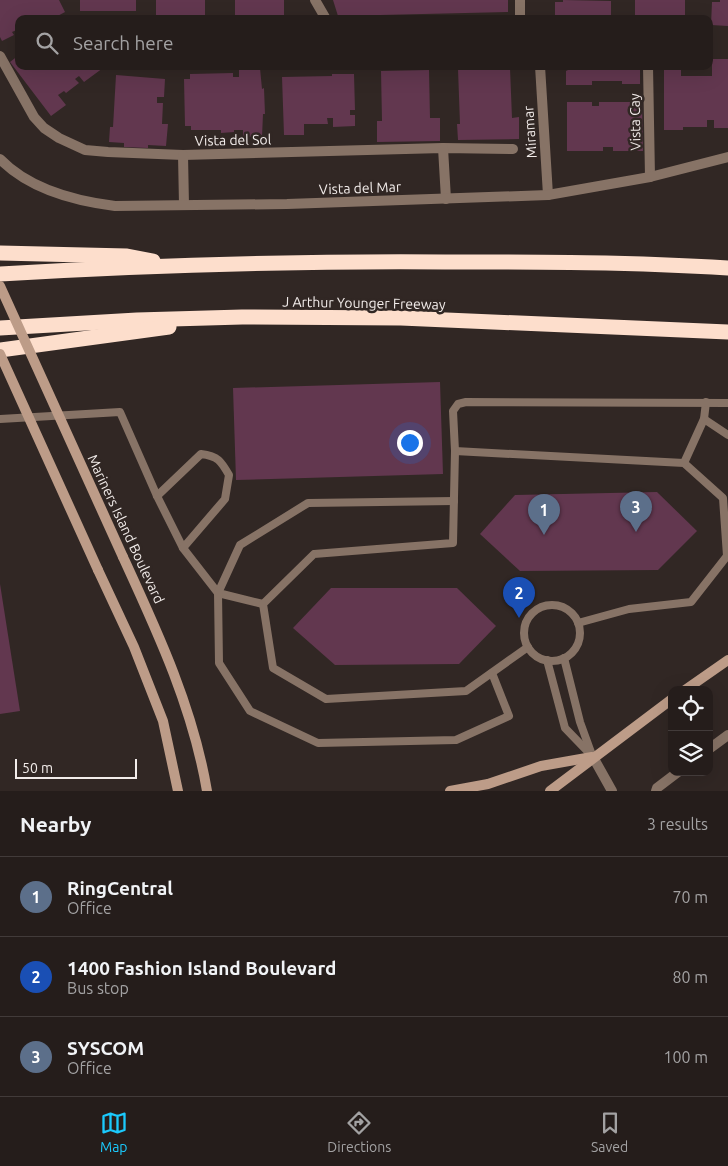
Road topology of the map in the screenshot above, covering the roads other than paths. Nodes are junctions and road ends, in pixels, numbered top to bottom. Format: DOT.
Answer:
graph roads {
  1 [pos="315,0"];
  2 [pos="520,0"];
  3 [pos="324,15"];
  4 [pos="520,15"];
  5 [pos="0,56"];
  6 [pos="540,70"];
  7 [pos="648,70"];
  8 [pos="443,148"];
  9 [pos="513,149"];
  10 [pos="183,155"];
  11 [pos="728,157"];
  12 [pos="0,159"];
  13 [pos="650,177"];
  14 [pos="548,195"];
  15 [pos="446,199"];
  16 [pos="184,205"];
  17 [pos="0,253"];
  18 [pos="174,265"];
  19 [pos="728,268"];
  20 [pos="0,274"];
  21 [pos="0,286"];
  22 [pos="242,318"];
  23 [pos="0,328"];
  24 [pos="723,331"];
  25 [pos="0,350"];
  26 [pos="0,354"];
  27 [pos="706,402"];
  28 [pos="728,402"];
  29 [pos="0,419"];
  30 [pos="704,420"];
  31 [pos="728,435"];
  32 [pos="455,451"];
  33 [pos="684,463"];
  34 [pos="157,496"];
  35 [pos="454,501"];
  36 [pos="183,548"];
  37 [pos="727,556"];
  38 [pos="218,594"];
  39 [pos="263,604"];
  40 [pos="578,623"];
  41 [pos="528,647"];
  42 [pos="564,658"];
  43 [pos="547,660"];
  44 [pos="728,660"];
  45 [pos="492,672"];
  46 [pos="691,686"];
  47 [pos="668,702"];
  48 [pos="728,735"];
  49 [pos="713,746"];
  50 [pos="593,757"];
  51 [pos="673,776"];
  52 [pos="178,791"];
  53 [pos="207,791"];
  54 [pos="450,791"];
  55 [pos="550,791"];
  56 [pos="612,791"];
  57 [pos="656,791"];
  1 -- 3 [label="street"];
  2 -- 4 [label="street"];
  5 -- 10 [label="street, Vista del Sol"];
  6 -- 14 [label="street, Miramar"];
  7 -- 13 [label="street, Vista Cay"];
  8 -- 9 [label="street, Vista del Sol"];
  8 -- 10 [label="street, Vista del Sol"];
  8 -- 15 [label="street"];
  10 -- 16 [label="street, Vista del Sol"];
  11 -- 13 [label="street, Vista del Mar"];
  12 -- 16 [label="street, Vista del Mar"];
  13 -- 14 [label="street, Vista del Mar"];
  14 -- 15 [label="street, Vista del Mar"];
  15 -- 16 [label="street, Vista del Mar"];
  17 -- 18 [label="highway"];
  18 -- 19 [label="highway"];
  18 -- 20 [label="highway"];
  21 -- 53 [label="main road, Mariners Island Boulevard, bridge"];
  22 -- 23 [label="highway, J Arthur Younger Freeway"];
  22 -- 24 [label="highway, J Arthur Younger Freeway"];
  22 -- 25 [label="highway"];
  26 -- 52 [label="main road, bridge"];
  27 -- 28 [label="lane"];
  27 -- 30 [label="lane"];
  27 -- 32 [label="lane"];
  29 -- 34 [label="lane"];
  30 -- 31 [label="lane"];
  30 -- 33 [label="lane"];
  32 -- 33 [label="lane"];
  32 -- 35 [label="lane"];
  33 -- 37 [label="lane"];
  34 -- 36 [label="lane"];
  34 -- 36 [label="lane"];
  35 -- 38 [label="lane"];
  35 -- 39 [label="lane"];
  36 -- 38 [label="lane"];
  37 -- 40 [label="lane"];
  38 -- 39 [label="lane"];
  38 -- 45 [label="lane"];
  39 -- 45 [label="lane"];
  40 -- 41 [label="lane"];
  40 -- 42 [label="lane"];
  41 -- 43 [label="lane"];
  41 -- 45 [label="lane"];
  42 -- 43 [label="lane"];
  42 -- 50 [label="lane"];
  43 -- 50 [label="lane"];
  44 -- 46 [label="main road"];
  47 -- 50 [label="main road"];
  48 -- 49 [label="street"];
  50 -- 54 [label="main road"];
  50 -- 55 [label="main road"];
  50 -- 56 [label="street"];
  51 -- 57 [label="street"];
}
